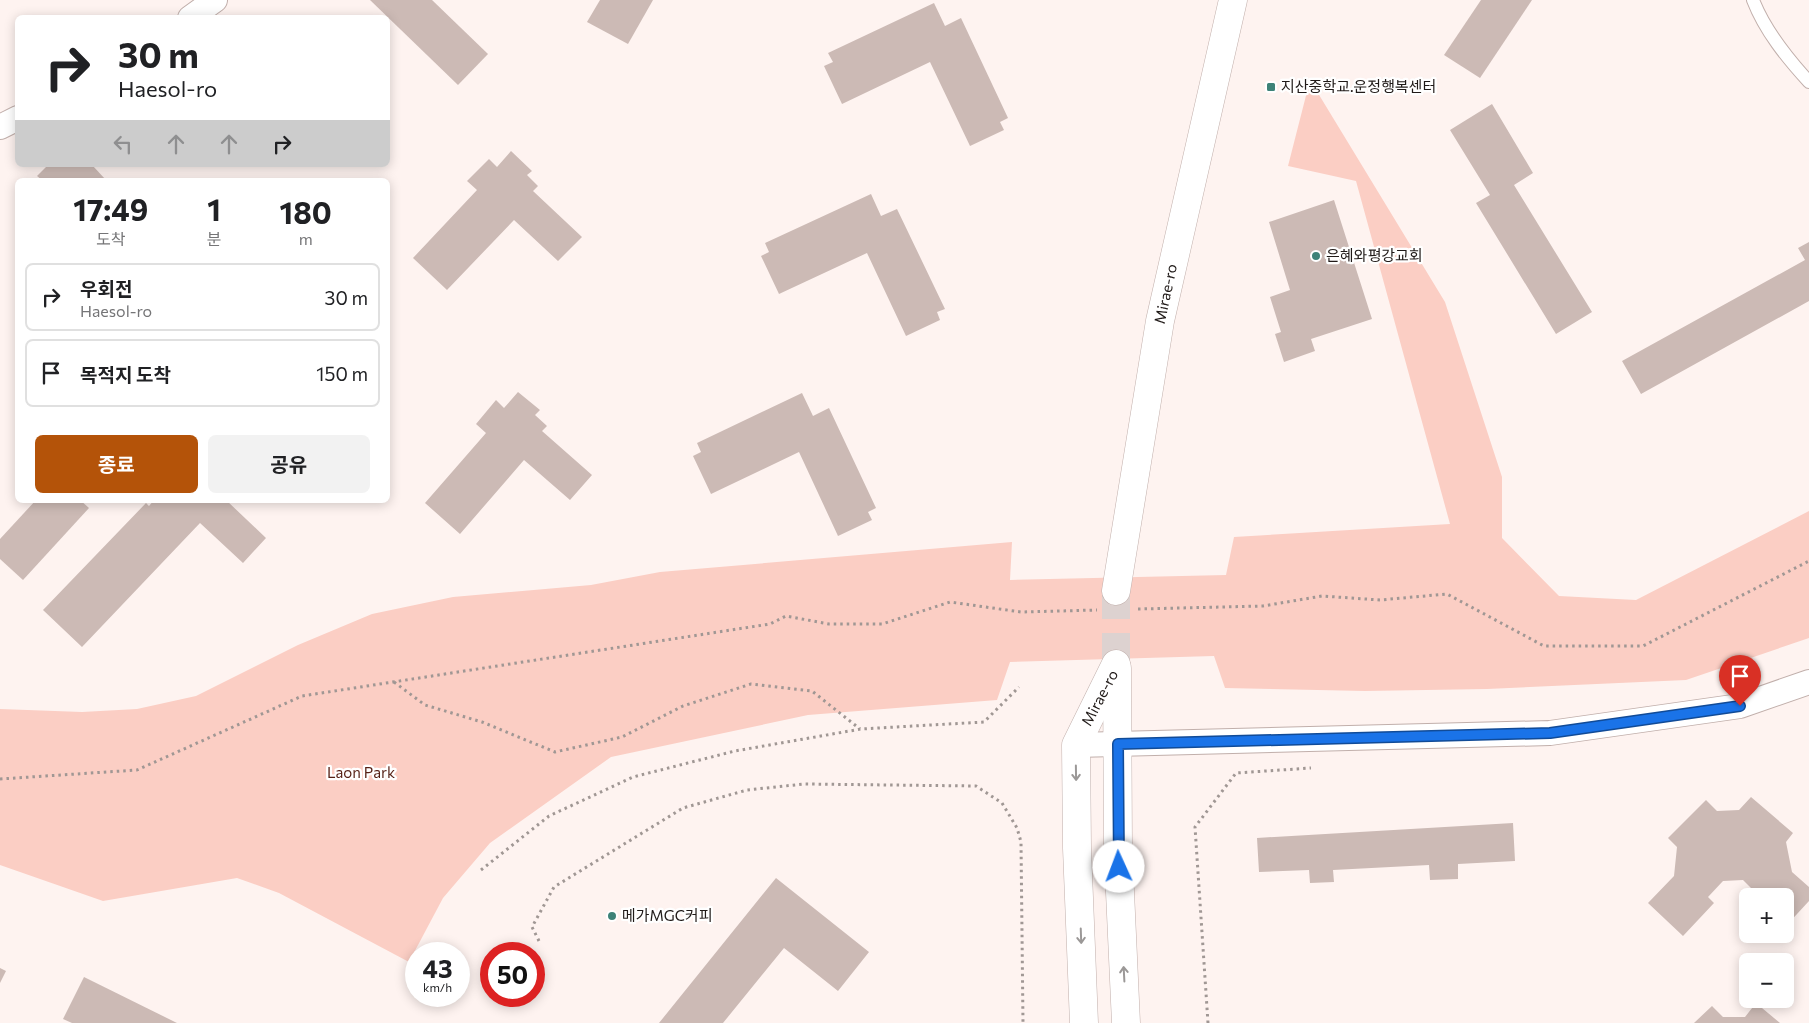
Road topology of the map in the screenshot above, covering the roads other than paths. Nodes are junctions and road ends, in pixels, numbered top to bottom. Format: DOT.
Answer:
graph roads {
  1 [pos="215,0"];
  2 [pos="1232,0"];
  3 [pos="1753,0"];
  4 [pos="194,15"];
  5 [pos="1809,82"];
  6 [pos="15,120"];
  7 [pos="0,127"];
  8 [pos="1107,600"];
  9 [pos="1809,682"];
  10 [pos="1118,744"];
  11 [pos="1076,746"];
  12 [pos="1084,1023"];
  13 [pos="1126,1023"];
  1 -- 4 [label="street"];
  2 -- 8 [label="main road, Mirae-ro"];
  3 -- 5 [label="lane"];
  6 -- 7 [label="street"];
  9 -- 10 [label="street"];
  10 -- 11 [label="street"];
  10 -- 11 [label="main road, Mirae-ro"];
  13 -- 10 [label="main road, Mirae-ro, one-way"];
  11 -- 12 [label="main road, Mirae-ro, one-way"];
}
